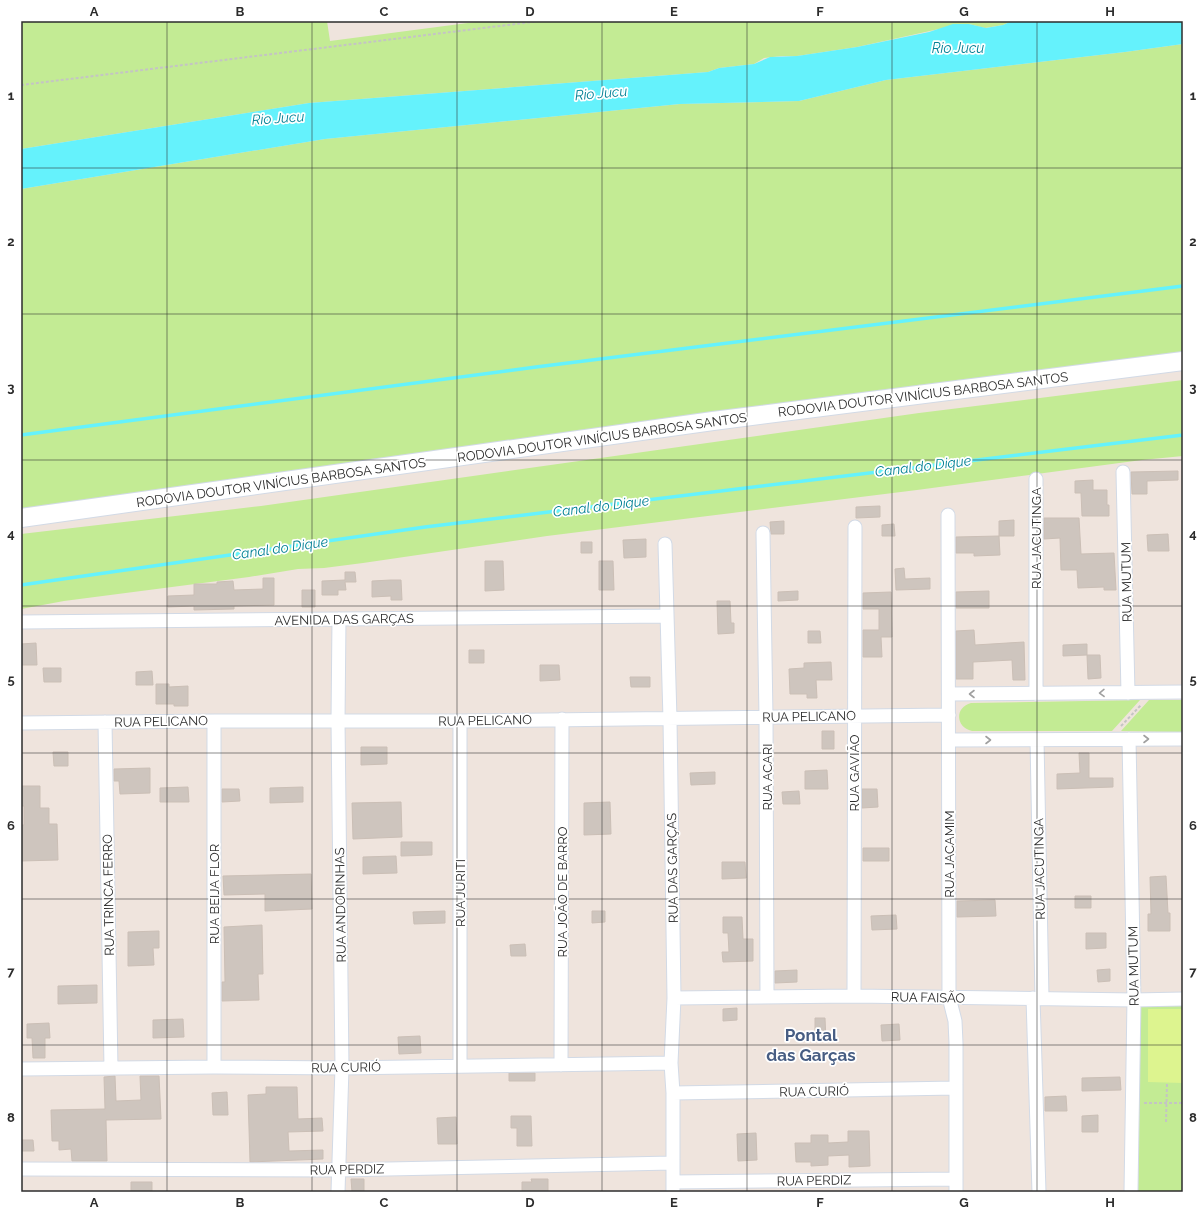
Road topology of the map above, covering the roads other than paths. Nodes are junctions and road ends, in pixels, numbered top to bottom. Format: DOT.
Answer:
graph roads {
  1 [pos="1183,361"];
  2 [pos="1123,472"];
  3 [pos="1036,479"];
  4 [pos="948,515"];
  5 [pos="21,518"];
  6 [pos="855,527"];
  7 [pos="763,533"];
  8 [pos="665,544"];
  9 [pos="667,616"];
  10 [pos="339,619"];
  11 [pos="21,622"];
  12 [pos="1183,692"];
  13 [pos="1128,693"];
  14 [pos="949,694"];
  15 [pos="1036,694"];
  16 [pos="949,715"];
  17 [pos="854,716"];
  18 [pos="766,717"];
  19 [pos="562,719"];
  20 [pos="670,719"];
  21 [pos="214,720"];
  22 [pos="338,721"];
  23 [pos="460,721"];
  24 [pos="106,722"];
  25 [pos="21,723"];
  26 [pos="1129,739"];
  27 [pos="1183,739"];
  28 [pos="949,740"];
  29 [pos="1037,740"];
  30 [pos="767,996"];
  31 [pos="854,996"];
  32 [pos="949,997"];
  33 [pos="674,998"];
  34 [pos="1037,998"];
  35 [pos="1183,999"];
  36 [pos="1134,1000"];
  37 [pos="671,1063"];
  38 [pos="460,1065"];
  39 [pos="561,1065"];
  40 [pos="214,1067"];
  41 [pos="111,1068"];
  42 [pos="342,1068"];
  43 [pos="21,1069"];
  44 [pos="955,1088"];
  45 [pos="673,1093"];
  46 [pos="672,1163"];
  47 [pos="21,1169"];
  48 [pos="339,1170"];
  49 [pos="956,1179"];
  50 [pos="673,1187"];
  51 [pos="338,1192"];
  52 [pos="956,1192"];
  53 [pos="1039,1192"];
  54 [pos="1131,1192"];
  1 -- 5 [label="main road, RODOVIA DOUTOR VINÍCIUS BARBOSA SANTOS"];
  2 -- 13 [label="street, RUA MUTUM"];
  3 -- 15 [label="street, RUA JACUTINGA"];
  4 -- 14 [label="street, RUA JACAMIM"];
  6 -- 17 [label="street, RUA GAVIÃO"];
  7 -- 18 [label="street, RUA ACARI"];
  8 -- 9 [label="street, RUA DAS GARÇAS"];
  9 -- 10 [label="street, AVENIDA DAS GARÇAS"];
  9 -- 20 [label="street, RUA DAS GARÇAS"];
  10 -- 11 [label="street, AVENIDA DAS GARÇAS"];
  10 -- 22 [label="street, RUA ANDORINHAS"];
  12 -- 13 [label="street"];
  13 -- 15 [label="street, one-way"];
  15 -- 14 [label="street, one-way"];
  14 -- 16 [label="street, RUA JACAMIM"];
  16 -- 17 [label="street, RUA PELICANO"];
  16 -- 28 [label="street, RUA JACAMIM"];
  17 -- 18 [label="street, RUA PELICANO"];
  17 -- 31 [label="street, RUA GAVIÃO"];
  18 -- 20 [label="street, RUA PELICANO"];
  18 -- 30 [label="street, RUA ACARI"];
  19 -- 20 [label="street, RUA PELICANO"];
  19 -- 23 [label="street, RUA PELICANO"];
  19 -- 39 [label="street, RUA JOÃO DE BARRO"];
  20 -- 33 [label="street, RUA DAS GARÇAS"];
  21 -- 22 [label="street, RUA PELICANO"];
  21 -- 24 [label="street, RUA PELICANO"];
  21 -- 40 [label="street, RUA BEIJA FLOR"];
  22 -- 23 [label="street, RUA PELICANO"];
  22 -- 42 [label="street, RUA ANDORINHAS"];
  23 -- 38 [label="street, RUA JURITI"];
  24 -- 25 [label="street, RUA PELICANO"];
  24 -- 41 [label="street, RUA TRINCA FERRO"];
  26 -- 27 [label="street, one-way"];
  26 -- 29 [label="street"];
  26 -- 36 [label="street, RUA MUTUM"];
  28 -- 29 [label="street, one-way"];
  28 -- 32 [label="street, RUA JACAMIM"];
  29 -- 34 [label="street, RUA JACUTINGA"];
  30 -- 31 [label="street, RUA FAISÃO"];
  30 -- 33 [label="street, RUA FAISÃO"];
  31 -- 32 [label="street, RUA FAISÃO"];
  32 -- 34 [label="street, RUA FAISÃO"];
  32 -- 44 [label="street, RUA JACAMIM"];
  33 -- 37 [label="street, RUA DAS GARÇAS"];
  34 -- 36 [label="street, RUA FAISÃO"];
  34 -- 53 [label="street, RUA JACUTINGA"];
  35 -- 36 [label="street, RUA FAISÃO"];
  36 -- 54 [label="street, RUA MUTUM"];
  37 -- 39 [label="street, RUA CURIÓ"];
  37 -- 45 [label="street, RUA DAS GARÇAS"];
  38 -- 39 [label="street, RUA CURIÓ"];
  38 -- 42 [label="street, RUA CURIÓ"];
  40 -- 41 [label="street, RUA CURIÓ"];
  40 -- 42 [label="street, RUA CURIÓ"];
  41 -- 43 [label="street, RUA CURIÓ"];
  42 -- 48 [label="street, RUA ANDORINHAS"];
  44 -- 45 [label="street, RUA CURIÓ"];
  44 -- 49 [label="street, RUA JACAMIM"];
  45 -- 46 [label="street, RUA DAS GARÇAS"];
  46 -- 48 [label="street, RUA PERDIZ"];
  46 -- 50 [label="street, RUA DAS GARÇAS"];
  47 -- 48 [label="street, RUA PERDIZ"];
  48 -- 51 [label="street, RUA ANDORINHAS"];
  49 -- 50 [label="street, RUA PERDIZ"];
  49 -- 52 [label="street, RUA JACAMIM"];
}
